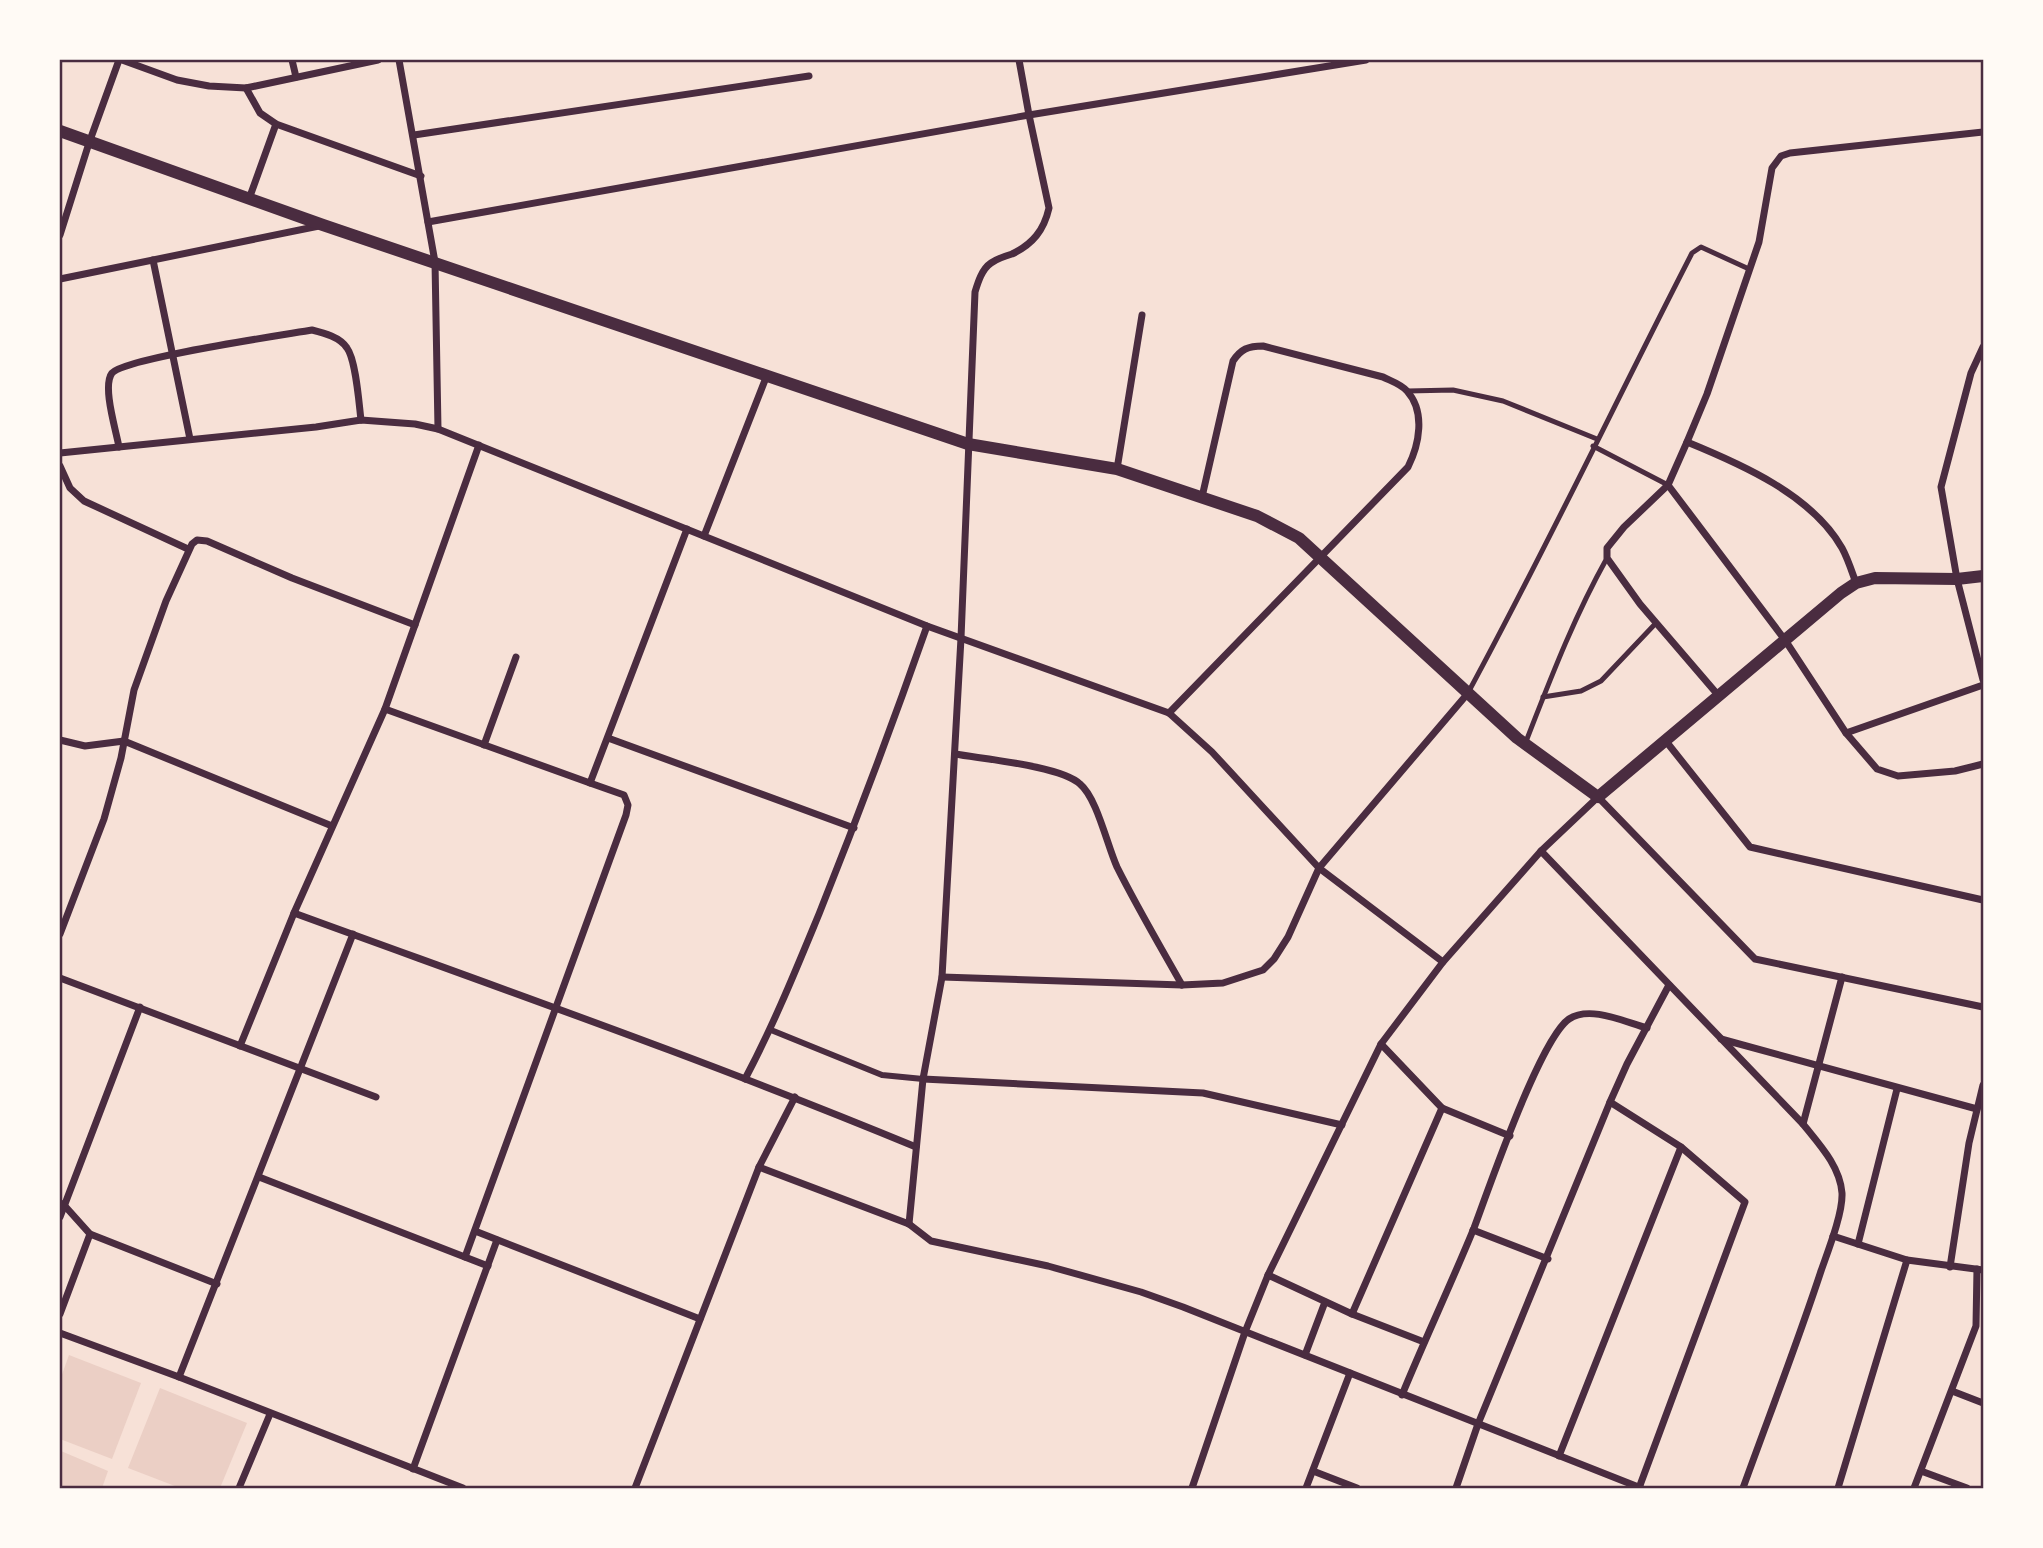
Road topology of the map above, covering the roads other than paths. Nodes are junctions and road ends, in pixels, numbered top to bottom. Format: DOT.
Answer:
graph roads {
  1 [pos="120,60"];
  2 [pos="292,60"];
  3 [pos="378,60"];
  4 [pos="399,60"];
  5 [pos="1020,60"];
  6 [pos="1366,60"];
  7 [pos="363,61"];
  8 [pos="809,76"];
  9 [pos="296,77"];
  10 [pos="246,88"];
  11 [pos="1029,115"];
  12 [pos="276,124"];
  13 [pos="60,131"];
  14 [pos="1983,132"];
  15 [pos="414,135"];
  16 [pos="89,143"];
  17 [pos="421,176"];
  18 [pos="249,199"];
  19 [pos="429,222"];
  20 [pos="323,225"];
  21 [pos="60,234"];
  22 [pos="153,260"];
  23 [pos="435,262"];
  24 [pos="1749,270"];
  25 [pos="60,279"];
  26 [pos="1142,315"];
  27 [pos="1983,346"];
  28 [pos="172,354"];
  29 [pos="767,375"];
  30 [pos="1408,391"];
  31 [pos="361,420"];
  32 [pos="438,429"];
  33 [pos="190,439"];
  34 [pos="1597,439"];
  35 [pos="1688,442"];
  36 [pos="968,444"];
  37 [pos="479,445"];
  38 [pos="1593,446"];
  39 [pos="119,447"];
  40 [pos="60,453"];
  41 [pos="60,466"];
  42 [pos="1117,469"];
  43 [pos="1668,485"];
  44 [pos="1202,497"];
  45 [pos="687,529"];
  46 [pos="704,536"];
  47 [pos="188,549"];
  48 [pos="1321,556"];
  49 [pos="1607,558"];
  50 [pos="1983,576"];
  51 [pos="1957,579"];
  52 [pos="1857,583"];
  53 [pos="1656,623"];
  54 [pos="415,625"];
  55 [pos="927,626"];
  56 [pos="961,638"];
  57 [pos="1785,640"];
  58 [pos="516,657"];
  59 [pos="1983,682"];
  60 [pos="1469,692"];
  61 [pos="1718,695"];
  62 [pos="1544,697"];
  63 [pos="385,709"];
  64 [pos="1169,713"];
  65 [pos="1846,733"];
  66 [pos="608,738"];
  67 [pos="60,740"];
  68 [pos="1665,740"];
  69 [pos="124,741"];
  70 [pos="1525,744"];
  71 [pos="484,745"];
  72 [pos="955,754"];
  73 [pos="1983,764"];
  74 [pos="590,783"];
  75 [pos="1598,797"];
  76 [pos="332,826"];
  77 [pos="854,828"];
  78 [pos="1541,850"];
  79 [pos="1319,868"];
  80 [pos="1983,900"];
  81 [pos="294,913"];
  82 [pos="60,934"];
  83 [pos="353,934"];
  84 [pos="1443,962"];
  85 [pos="942,977"];
  86 [pos="60,978"];
  87 [pos="1842,978"];
  88 [pos="1182,985"];
  89 [pos="1669,985"];
  90 [pos="140,1007"];
  91 [pos="1983,1007"];
  92 [pos="555,1009"];
  93 [pos="1647,1028"];
  94 [pos="771,1030"];
  95 [pos="1720,1039"];
  96 [pos="1381,1044"];
  97 [pos="240,1046"];
  98 [pos="1819,1067"];
  99 [pos="302,1069"];
  100 [pos="745,1079"];
  101 [pos="923,1079"];
  102 [pos="1983,1085"];
  103 [pos="1897,1089"];
  104 [pos="376,1097"];
  105 [pos="795,1097"];
  106 [pos="1610,1102"];
  107 [pos="1442,1108"];
  108 [pos="1977,1109"];
  109 [pos="1803,1124"];
  110 [pos="1342,1125"];
  111 [pos="1510,1136"];
  112 [pos="916,1147"];
  113 [pos="1681,1147"];
  114 [pos="759,1167"];
  115 [pos="259,1177"];
  116 [pos="62,1204"];
  117 [pos="60,1217"];
  118 [pos="909,1224"];
  119 [pos="1473,1230"];
  120 [pos="475,1231"];
  121 [pos="90,1234"];
  122 [pos="1833,1236"];
  123 [pos="497,1240"];
  124 [pos="1858,1244"];
  125 [pos="465,1258"];
  126 [pos="1548,1259"];
  127 [pos="1907,1260"];
  128 [pos="488,1266"];
  129 [pos="1951,1267"];
  130 [pos="1980,1270"];
  131 [pos="1268,1275"];
  132 [pos="217,1284"];
  133 [pos="1325,1302"];
  134 [pos="60,1314"];
  135 [pos="1352,1314"];
  136 [pos="700,1319"];
  137 [pos="1980,1328"];
  138 [pos="1245,1332"];
  139 [pos="60,1333"];
  140 [pos="1424,1342"];
  141 [pos="1305,1355"];
  142 [pos="1350,1373"];
  143 [pos="179,1377"];
  144 [pos="1952,1391"];
  145 [pos="1402,1395"];
  146 [pos="1983,1403"];
  147 [pos="270,1414"];
  148 [pos="1478,1424"];
  149 [pos="1559,1456"];
  150 [pos="413,1469"];
  151 [pos="1312,1471"];
  152 [pos="1921,1471"];
  153 [pos="1639,1488"];
  154 [pos="239,1489"];
  155 [pos="463,1489"];
  156 [pos="635,1489"];
  157 [pos="1192,1489"];
  158 [pos="1306,1489"];
  159 [pos="1357,1489"];
  160 [pos="1456,1489"];
  161 [pos="1743,1489"];
  162 [pos="1838,1489"];
  163 [pos="1914,1489"];
  164 [pos="1967,1489"];
  1 -- 10 [label="street"];
  1 -- 16 [label="street"];
  2 -- 9 [label="street"];
  3 -- 7 [label="street"];
  4 -- 15 [label="street"];
  5 -- 11 [label="street"];
  6 -- 11 [label="street"];
  7 -- 9 [label="street"];
  8 -- 15 [label="street"];
  9 -- 10 [label="street"];
  10 -- 12 [label="street"];
  11 -- 19 [label="street"];
  11 -- 36 [label="street"];
  12 -- 17 [label="street"];
  12 -- 18 [label="street"];
  13 -- 16 [label="street"];
  14 -- 24 [label="street"];
  15 -- 17 [label="street"];
  16 -- 18 [label="street"];
  16 -- 21 [label="street"];
  17 -- 19 [label="street"];
  18 -- 20 [label="street"];
  19 -- 23 [label="street"];
  20 -- 22 [label="street"];
  20 -- 23 [label="street"];
  22 -- 25 [label="street"];
  22 -- 28 [label="street"];
  23 -- 29 [label="street"];
  23 -- 32 [label="street"];
  24 -- 34 [label="lane"];
  24 -- 35 [label="street"];
  26 -- 42 [label="street"];
  27 -- 51 [label="street"];
  28 -- 31 [label="street"];
  28 -- 33 [label="street"];
  28 -- 39 [label="street"];
  29 -- 36 [label="street"];
  29 -- 46 [label="street"];
  30 -- 34 [label="lane"];
  30 -- 44 [label="street"];
  30 -- 48 [label="street"];
  31 -- 32 [label="street"];
  31 -- 33 [label="street"];
  32 -- 37 [label="street"];
  33 -- 39 [label="street"];
  34 -- 38 [label="lane"];
  35 -- 43 [label="street"];
  35 -- 52 [label="street"];
  36 -- 42 [label="street"];
  36 -- 56 [label="street"];
  37 -- 45 [label="street"];
  37 -- 54 [label="street"];
  38 -- 43 [label="lane"];
  38 -- 60 [label="lane"];
  39 -- 40 [label="street"];
  41 -- 47 [label="street"];
  42 -- 44 [label="street"];
  43 -- 49 [label="street"];
  43 -- 57 [label="street"];
  44 -- 48 [label="street"];
  45 -- 46 [label="street"];
  45 -- 66 [label="street"];
  46 -- 55 [label="street"];
  47 -- 54 [label="street"];
  47 -- 69 [label="street"];
  48 -- 60 [label="street"];
  48 -- 64 [label="street"];
  49 -- 53 [label="street"];
  49 -- 62 [label="lane"];
  50 -- 51 [label="street"];
  51 -- 52 [label="street"];
  51 -- 59 [label="street"];
  52 -- 57 [label="street"];
  53 -- 61 [label="street"];
  53 -- 62 [label="lane"];
  54 -- 63 [label="street"];
  55 -- 56 [label="street"];
  55 -- 77 [label="street"];
  56 -- 64 [label="street"];
  56 -- 72 [label="street"];
  57 -- 61 [label="street"];
  57 -- 65 [label="street"];
  58 -- 71 [label="street"];
  59 -- 65 [label="street"];
  60 -- 70 [label="street"];
  60 -- 79 [label="street"];
  61 -- 68 [label="street"];
  62 -- 70 [label="lane"];
  63 -- 71 [label="street"];
  63 -- 76 [label="street"];
  64 -- 79 [label="street"];
  65 -- 73 [label="street"];
  66 -- 74 [label="street"];
  66 -- 77 [label="street"];
  67 -- 69 [label="street"];
  68 -- 75 [label="street"];
  68 -- 80 [label="street"];
  69 -- 76 [label="street"];
  69 -- 82 [label="street"];
  70 -- 75 [label="street"];
  71 -- 74 [label="street"];
  72 -- 85 [label="street"];
  72 -- 88 [label="street"];
  74 -- 92 [label="street"];
  75 -- 78 [label="street"];
  75 -- 87 [label="street"];
  76 -- 81 [label="street"];
  77 -- 94 [label="street"];
  78 -- 84 [label="street"];
  78 -- 89 [label="street"];
  79 -- 84 [label="street"];
  79 -- 88 [label="street"];
  81 -- 83 [label="street"];
  81 -- 97 [label="street"];
  83 -- 92 [label="street"];
  83 -- 99 [label="street"];
  84 -- 96 [label="street"];
  85 -- 88 [label="street"];
  85 -- 101 [label="street"];
  86 -- 90 [label="street"];
  87 -- 91 [label="street"];
  87 -- 98 [label="street"];
  89 -- 93 [label="street"];
  89 -- 95 [label="street"];
  90 -- 97 [label="street"];
  90 -- 116 [label="street"];
  92 -- 100 [label="street"];
  92 -- 120 [label="street"];
  93 -- 106 [label="street"];
  93 -- 111 [label="street"];
  94 -- 100 [label="street"];
  94 -- 101 [label="street"];
  95 -- 98 [label="street"];
  95 -- 109 [label="street"];
  96 -- 107 [label="street"];
  96 -- 110 [label="street"];
  97 -- 99 [label="street"];
  98 -- 103 [label="street"];
  98 -- 109 [label="street"];
  99 -- 104 [label="street"];
  99 -- 115 [label="street"];
  100 -- 105 [label="street"];
  101 -- 110 [label="street"];
  101 -- 112 [label="street"];
  102 -- 108 [label="street"];
  103 -- 108 [label="street"];
  103 -- 124 [label="street"];
  105 -- 112 [label="street"];
  105 -- 114 [label="street"];
  106 -- 113 [label="street"];
  106 -- 126 [label="street"];
  107 -- 111 [label="street"];
  107 -- 135 [label="street"];
  108 -- 129 [label="street"];
  109 -- 122 [label="street"];
  110 -- 131 [label="street"];
  111 -- 119 [label="street"];
  112 -- 118 [label="street"];
  113 -- 149 [label="street"];
  113 -- 153 [label="street"];
  114 -- 118 [label="street"];
  114 -- 136 [label="street"];
  115 -- 125 [label="street"];
  115 -- 132 [label="street"];
  116 -- 117 [label="street"];
  116 -- 121 [label="street"];
  118 -- 138 [label="street"];
  119 -- 126 [label="street"];
  119 -- 140 [label="street"];
  120 -- 123 [label="street"];
  120 -- 125 [label="street"];
  121 -- 132 [label="street"];
  121 -- 134 [label="street"];
  122 -- 124 [label="street"];
  122 -- 161 [label="street"];
  123 -- 128 [label="street"];
  123 -- 136 [label="street"];
  124 -- 127 [label="street"];
  125 -- 128 [label="street"];
  126 -- 148 [label="street"];
  127 -- 129 [label="street"];
  127 -- 162 [label="street"];
  128 -- 150 [label="street"];
  129 -- 130 [label="street"];
  130 -- 137 [label="street"];
  131 -- 133 [label="street"];
  131 -- 138 [label="street"];
  132 -- 143 [label="street"];
  133 -- 135 [label="street"];
  133 -- 141 [label="street"];
  135 -- 140 [label="street"];
  136 -- 156 [label="street"];
  137 -- 144 [label="street"];
  138 -- 141 [label="street"];
  138 -- 157 [label="street"];
  139 -- 143 [label="street"];
  140 -- 145 [label="street"];
  141 -- 142 [label="street"];
  142 -- 145 [label="street"];
  142 -- 151 [label="street"];
  143 -- 147 [label="street"];
  144 -- 146 [label="street"];
  144 -- 152 [label="street"];
  145 -- 148 [label="street"];
  147 -- 150 [label="street"];
  147 -- 154 [label="street"];
  148 -- 149 [label="street"];
  148 -- 160 [label="street"];
  149 -- 153 [label="street"];
  150 -- 155 [label="street"];
  151 -- 158 [label="street"];
  151 -- 159 [label="street"];
  152 -- 163 [label="street"];
  152 -- 164 [label="street"];
}
